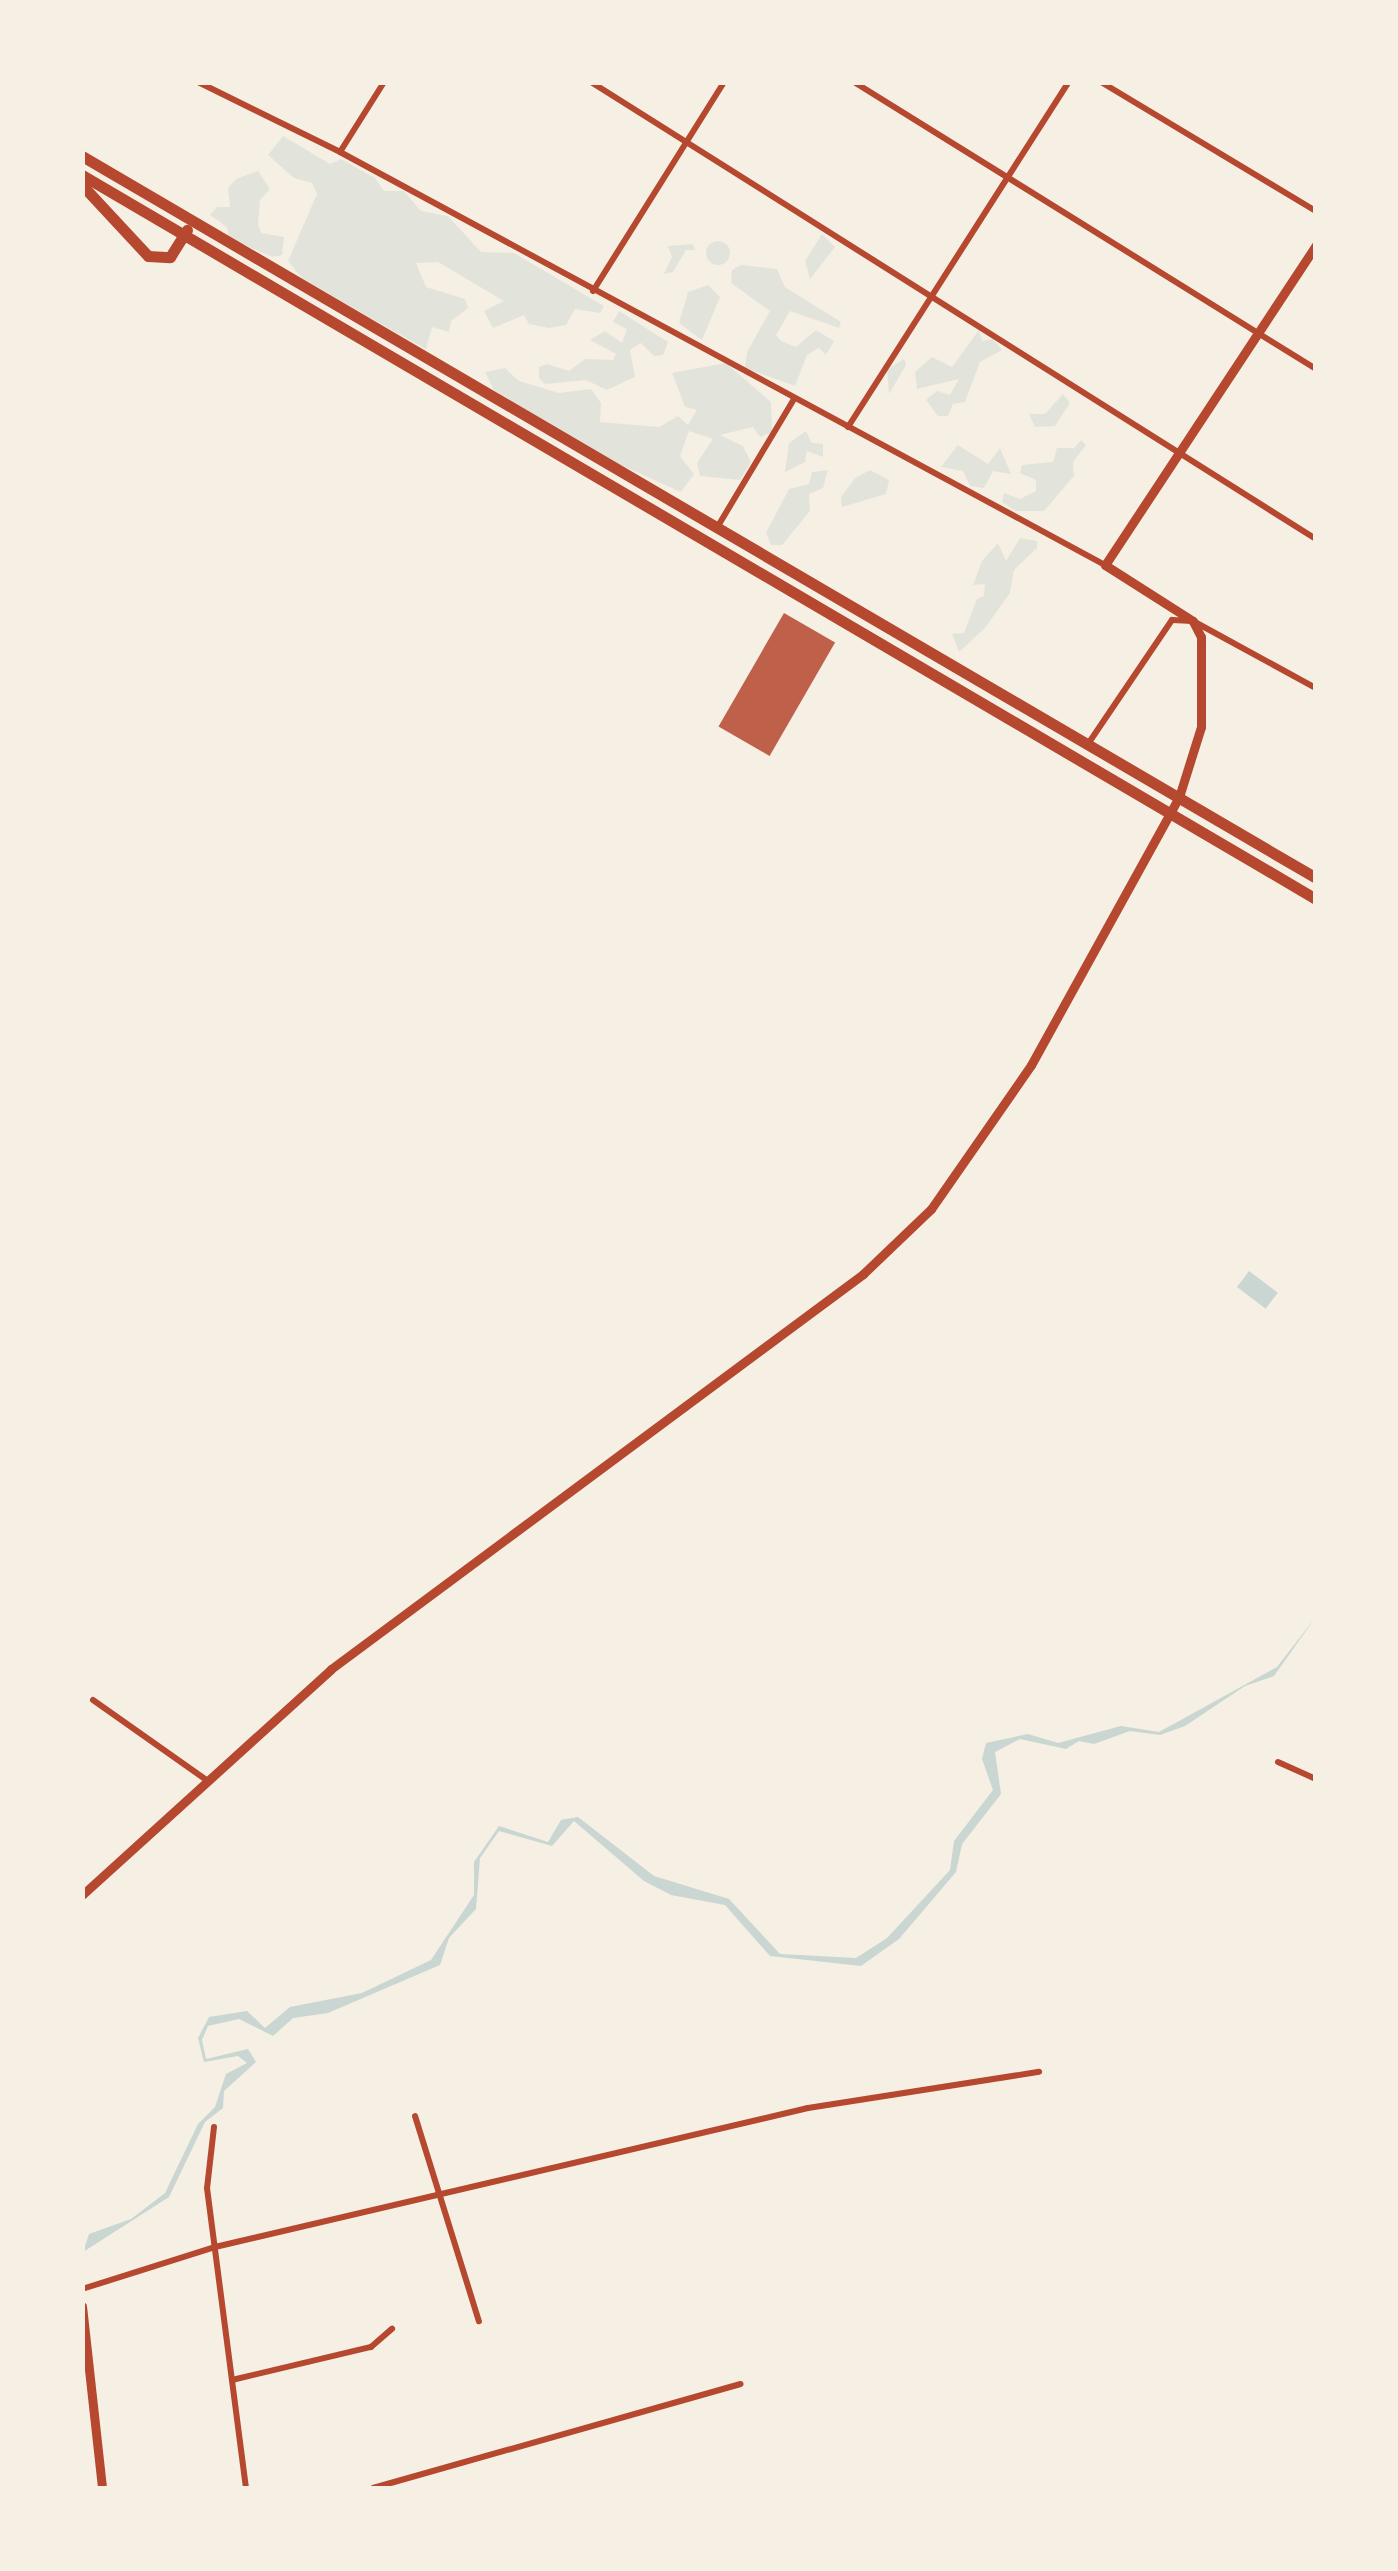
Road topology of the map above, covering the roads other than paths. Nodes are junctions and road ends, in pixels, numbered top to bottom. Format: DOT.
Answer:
graph roads {
  1 [pos="198,82"];
  2 [pos="384,82"];
  3 [pos="590,82"];
  4 [pos="724,82"];
  5 [pos="854,82"];
  6 [pos="1069,82"];
  7 [pos="1101,82"];
  8 [pos="683,141"];
  9 [pos="340,152"];
  10 [pos="82,156"];
  11 [pos="82,175"];
  12 [pos="1011,177"];
  13 [pos="82,185"];
  14 [pos="1316,211"];
  15 [pos="184,216"];
  16 [pos="186,236"];
  17 [pos="1316,245"];
  18 [pos="593,291"];
  19 [pos="933,295"];
  20 [pos="1258,333"];
  21 [pos="1316,370"];
  22 [pos="794,399"];
  23 [pos="848,427"];
  24 [pos="1182,449"];
  25 [pos="717,528"];
  26 [pos="1316,539"];
  27 [pos="1105,565"];
  28 [pos="1194,620"];
  29 [pos="1316,688"];
  30 [pos="1088,745"];
  31 [pos="1179,798"];
  32 [pos="1172,814"];
  33 [pos="1316,878"];
  34 [pos="1316,899"];
  35 [pos="93,1700"];
  36 [pos="1278,1762"];
  37 [pos="1316,1779"];
  38 [pos="208,1781"];
  39 [pos="82,1894"];
  40 [pos="1039,2072"];
  41 [pos="415,2116"];
  42 [pos="214,2127"];
  43 [pos="436,2196"];
  44 [pos="215,2248"];
  45 [pos="82,2289"];
  46 [pos="82,2306"];
  47 [pos="479,2321"];
  48 [pos="392,2329"];
  49 [pos="232,2380"];
  50 [pos="741,2384"];
  51 [pos="102,2488"];
  52 [pos="246,2488"];
  53 [pos="372,2488"];
  1 -- 9 [label="street"];
  2 -- 9 [label="street"];
  3 -- 8 [label="street"];
  4 -- 8 [label="street"];
  5 -- 12 [label="street"];
  6 -- 12 [label="street"];
  7 -- 14 [label="street"];
  8 -- 18 [label="street"];
  8 -- 19 [label="street"];
  9 -- 18 [label="street"];
  10 -- 15 [label="highway"];
  11 -- 16 [label="highway"];
  12 -- 19 [label="street"];
  12 -- 20 [label="street"];
  13 -- 16 [label="highway"];
  15 -- 16 [label="highway"];
  15 -- 25 [label="highway"];
  16 -- 32 [label="highway"];
  17 -- 20 [label="main road"];
  18 -- 22 [label="street"];
  19 -- 23 [label="street"];
  19 -- 24 [label="street"];
  20 -- 21 [label="street"];
  20 -- 24 [label="main road"];
  22 -- 23 [label="street"];
  22 -- 25 [label="street"];
  23 -- 27 [label="street"];
  24 -- 26 [label="street"];
  24 -- 27 [label="main road"];
  25 -- 30 [label="highway"];
  27 -- 28 [label="main road"];
  28 -- 29 [label="street"];
  28 -- 30 [label="street"];
  28 -- 31 [label="main road"];
  30 -- 31 [label="highway"];
  31 -- 32 [label="main road"];
  31 -- 33 [label="highway"];
  32 -- 34 [label="highway"];
  32 -- 38 [label="main road"];
  35 -- 38 [label="street"];
  36 -- 37 [label="street"];
  38 -- 39 [label="main road"];
  40 -- 43 [label="street"];
  41 -- 43 [label="street"];
  42 -- 44 [label="street"];
  43 -- 44 [label="street"];
  43 -- 47 [label="street"];
  44 -- 45 [label="street"];
  44 -- 49 [label="street"];
  46 -- 51 [label="main road"];
  48 -- 49 [label="street"];
  49 -- 52 [label="street"];
  50 -- 53 [label="street"];
}
